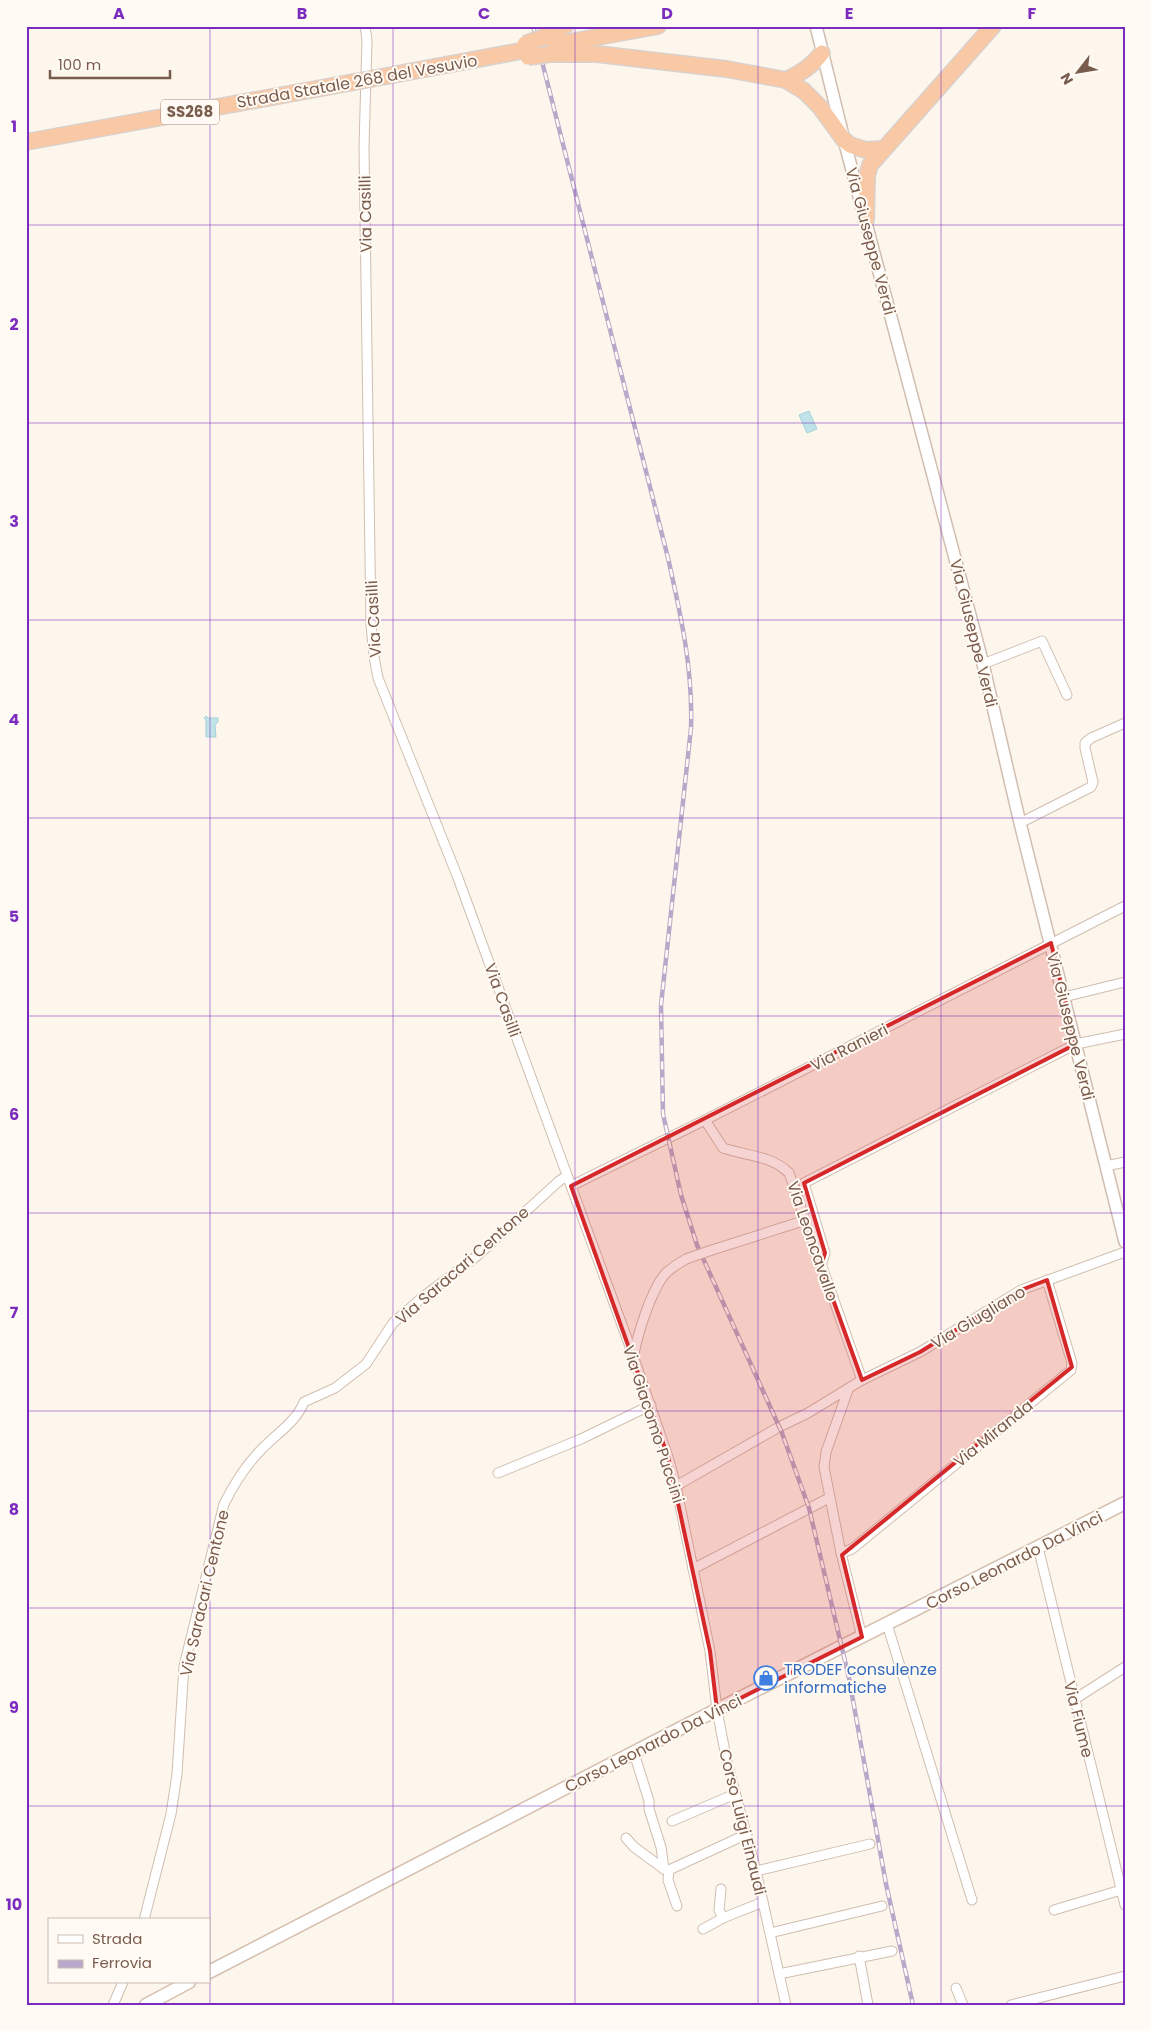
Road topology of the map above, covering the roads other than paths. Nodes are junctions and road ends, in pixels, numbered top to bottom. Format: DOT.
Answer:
graph roads {
  1 [pos="365,26"];
  2 [pos="565,26"];
  3 [pos="658,26"];
  4 [pos="816,26"];
  5 [pos="993,26"];
  6 [pos="547,46"];
  7 [pos="526,50"];
  8 [pos="822,53"];
  9 [pos="425,69"];
  10 [pos="786,80"];
  11 [pos="844,140"];
  12 [pos="26,142"];
  13 [pos="884,148"];
  14 [pos="866,220"];
  15 [pos="982,664"];
  16 [pos="1067,695"];
  17 [pos="1125,724"];
  18 [pos="1020,823"];
  19 [pos="1125,906"];
  20 [pos="1051,943"];
  21 [pos="1125,982"];
  22 [pos="1064,997"];
  23 [pos="1125,1034"];
  24 [pos="1076,1044"];
  25 [pos="705,1120"];
  26 [pos="1125,1162"];
  27 [pos="1106,1166"];
  28 [pos="567,1176"];
  29 [pos="571,1186"];
  30 [pos="806,1220"];
  31 [pos="1125,1242"];
  32 [pos="1125,1252"];
  33 [pos="821,1266"];
  34 [pos="1047,1280"];
  35 [pos="634,1357"];
  36 [pos="862,1380"];
  37 [pos="848,1390"];
  38 [pos="651,1406"];
  39 [pos="498,1472"];
  40 [pos="676,1486"];
  41 [pos="829,1498"];
  42 [pos="1125,1503"];
  43 [pos="1038,1547"];
  44 [pos="841,1554"];
  45 [pos="694,1569"];
  46 [pos="886,1624"];
  47 [pos="862,1637"];
  48 [pos="1125,1666"];
  49 [pos="1075,1699"];
  50 [pos="717,1710"];
  51 [pos="634,1753"];
  52 [pos="735,1794"];
  53 [pos="672,1821"];
  54 [pos="747,1834"];
  55 [pos="626,1838"];
  56 [pos="870,1844"];
  57 [pos="666,1870"];
  58 [pos="756,1870"];
  59 [pos="721,1889"];
  60 [pos="1121,1890"];
  61 [pos="972,1900"];
  62 [pos="763,1902"];
  63 [pos="1125,1905"];
  64 [pos="678,1906"];
  65 [pos="882,1906"];
  66 [pos="1054,1910"];
  67 [pos="145,1918"];
  68 [pos="723,1918"];
  69 [pos="703,1929"];
  70 [pos="770,1933"];
  71 [pos="892,1950"];
  72 [pos="859,1956"];
  73 [pos="210,1971"];
  74 [pos="779,1974"];
  75 [pos="1125,1976"];
  76 [pos="122,1984"];
  77 [pos="185,1984"];
  78 [pos="956,1988"];
  79 [pos="113,2005"];
  80 [pos="146,2005"];
  81 [pos="786,2005"];
  82 [pos="868,2005"];
  83 [pos="962,2005"];
  84 [pos="1011,2005"];
  1 -- 28 [label="street, Via Casilli"];
  2 -- 6 [label="highway"];
  3 -- 6 [label="highway"];
  4 -- 8 [label="street, Via Giuseppe Verdi"];
  5 -- 13 [label="highway"];
  6 -- 7 [label="highway, bridge"];
  6 -- 10 [label="highway"];
  7 -- 9 [label="highway"];
  7 -- 9 [label="highway, Strada Statale 268 del Vesuvio / SS268"];
  8 -- 10 [label="highway"];
  8 -- 11 [label="street, Via Giuseppe Verdi"];
  9 -- 12 [label="highway, Strada Statale 268 del Vesuvio / SS268, bridge"];
  10 -- 11 [label="highway"];
  11 -- 13 [label="highway"];
  11 -- 14 [label="street, Via Giuseppe Verdi"];
  13 -- 14 [label="highway"];
  14 -- 15 [label="street, Via Giuseppe Verdi"];
  15 -- 16 [label="street"];
  15 -- 18 [label="street, Via Giuseppe Verdi"];
  17 -- 18 [label="street"];
  18 -- 20 [label="street, Via Giuseppe Verdi"];
  19 -- 20 [label="street, Via Ranieri"];
  20 -- 22 [label="street, Via Giuseppe Verdi"];
  20 -- 25 [label="street, Via Ranieri"];
  21 -- 22 [label="street"];
  22 -- 24 [label="street, Via Giuseppe Verdi"];
  23 -- 24 [label="street"];
  24 -- 27 [label="street, Via Giuseppe Verdi"];
  24 -- 33 [label="street"];
  25 -- 29 [label="street, Via Ranieri"];
  25 -- 30 [label="street, Via Leoncavallo"];
  26 -- 27 [label="street"];
  27 -- 31 [label="street, Via Giuseppe Verdi"];
  28 -- 29 [label="street, Via Giacomo Puccini"];
  28 -- 67 [label="street, Via Saracari Centone"];
  29 -- 35 [label="street, Via Giacomo Puccini"];
  30 -- 33 [label="street, Via Leoncavallo"];
  30 -- 35 [label="street, bridge"];
  32 -- 34 [label="street, Via Giugliano"];
  33 -- 36 [label="street, Via Leoncavallo"];
  34 -- 36 [label="street, Via Giugliano"];
  34 -- 44 [label="street, Via Miranda"];
  35 -- 38 [label="street, Via Giacomo Puccini"];
  36 -- 37 [label="street, Via Giugliano"];
  37 -- 40 [label="street, Via Giugliano"];
  37 -- 41 [label="street"];
  38 -- 39 [label="street"];
  38 -- 40 [label="street, Via Giacomo Puccini"];
  40 -- 45 [label="street, Via Giacomo Puccini"];
  41 -- 44 [label="street"];
  41 -- 45 [label="street"];
  42 -- 43 [label="main road, Corso Leonardo Da Vinci"];
  43 -- 46 [label="main road, Corso Leonardo Da Vinci"];
  43 -- 49 [label="street, Via Fiume"];
  44 -- 47 [label="street"];
  45 -- 50 [label="street, Via Giacomo Puccini"];
  46 -- 47 [label="main road, Corso Leonardo Da Vinci"];
  46 -- 61 [label="street"];
  47 -- 50 [label="main road, Corso Leonardo Da Vinci"];
  48 -- 49 [label="street"];
  49 -- 60 [label="street, Via Fiume"];
  50 -- 51 [label="main road, Corso Leonardo Da Vinci"];
  50 -- 52 [label="street, Corso Luigi Einaudi"];
  51 -- 57 [label="street"];
  51 -- 73 [label="main road, Corso Leonardo Da Vinci"];
  52 -- 53 [label="street"];
  52 -- 54 [label="street, Corso Luigi Einaudi"];
  54 -- 57 [label="street"];
  54 -- 58 [label="street, Corso Luigi Einaudi"];
  55 -- 57 [label="street"];
  56 -- 58 [label="street"];
  57 -- 64 [label="street"];
  58 -- 62 [label="street, Corso Luigi Einaudi"];
  59 -- 68 [label="street"];
  60 -- 63 [label="street, Via Fiume"];
  60 -- 66 [label="street"];
  62 -- 68 [label="street"];
  62 -- 70 [label="street, Corso Luigi Einaudi"];
  65 -- 70 [label="street"];
  68 -- 69 [label="street"];
  70 -- 74 [label="street, Corso Luigi Einaudi"];
  71 -- 72 [label="street"];
  72 -- 74 [label="street"];
  72 -- 82 [label="street"];
  74 -- 81 [label="street, Corso Luigi Einaudi"];
  75 -- 84 [label="street"];
  76 -- 79 [label="street"];
  77 -- 80 [label="main road"];
  78 -- 83 [label="street"];
}
